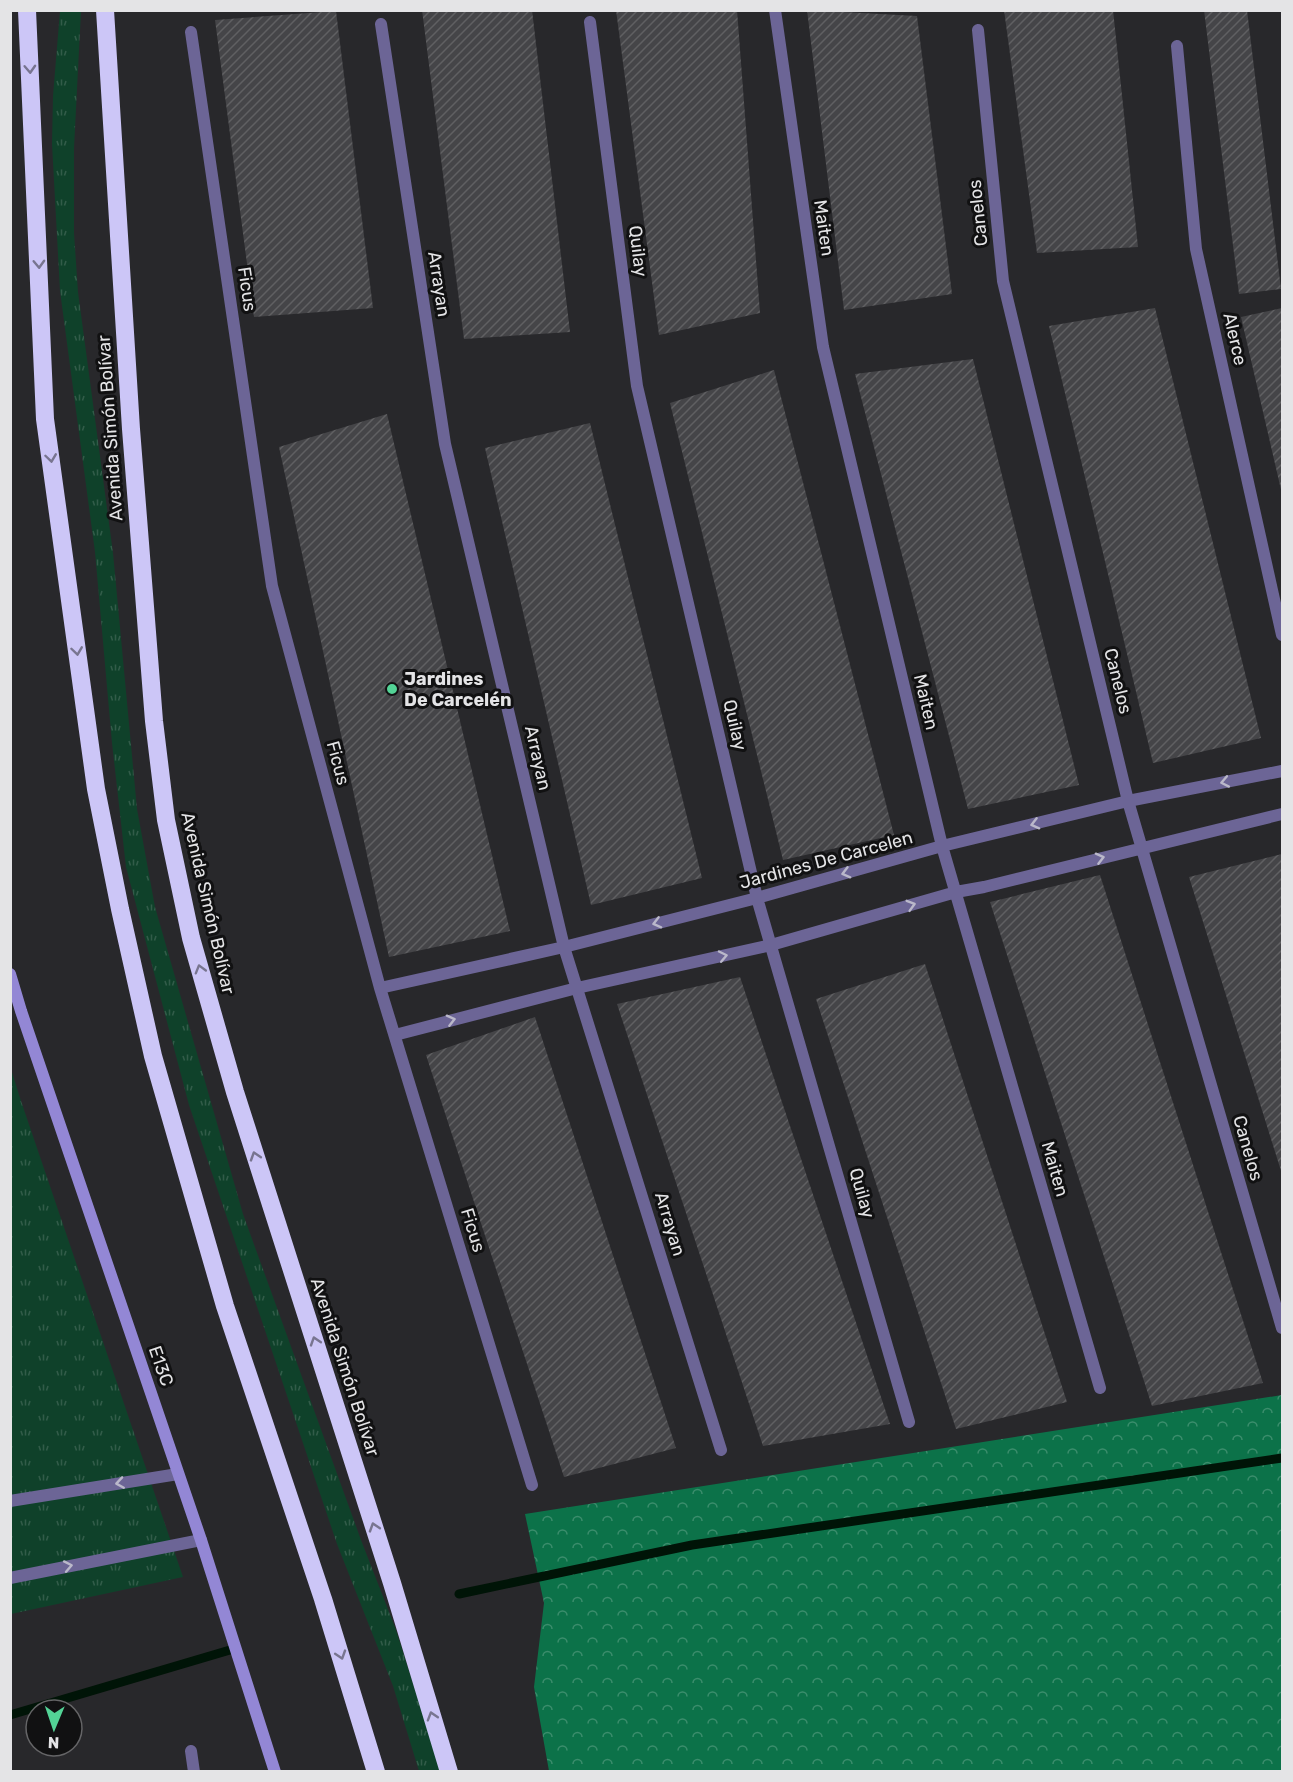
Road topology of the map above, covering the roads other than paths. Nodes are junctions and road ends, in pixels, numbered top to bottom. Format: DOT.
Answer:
graph roads {
  1 [pos="27,10"];
  2 [pos="105,10"];
  3 [pos="775,10"];
  4 [pos="590,22"];
  5 [pos="381,24"];
  6 [pos="978,30"];
  7 [pos="191,32"];
  8 [pos="1177,46"];
  9 [pos="1282,635"];
  10 [pos="1282,771"];
  11 [pos="1128,801"];
  12 [pos="1282,814"];
  13 [pos="942,846"];
  14 [pos="1141,848"];
  15 [pos="956,892"];
  16 [pos="757,898"];
  17 [pos="771,945"];
  18 [pos="564,947"];
  19 [pos="10,974"];
  20 [pos="380,988"];
  21 [pos="577,988"];
  22 [pos="394,1035"];
  23 [pos="1282,1328"];
  24 [pos="1100,1388"];
  25 [pos="909,1422"];
  26 [pos="721,1450"];
  27 [pos="178,1474"];
  28 [pos="532,1485"];
  29 [pos="10,1501"];
  30 [pos="201,1540"];
  31 [pos="10,1578"];
  32 [pos="191,1751"];
  33 [pos="194,1772"];
  34 [pos="275,1772"];
  35 [pos="376,1772"];
  36 [pos="449,1772"];
  1 -- 35 [label="highway, one-way"];
  36 -- 2 [label="highway, Avenida Simón Bolívar, one-way"];
  3 -- 13 [label="street, Maiten"];
  4 -- 16 [label="street, Quilay"];
  5 -- 18 [label="street, Arrayan"];
  6 -- 11 [label="street, Canelos"];
  7 -- 20 [label="street, Ficus"];
  8 -- 9 [label="street, Alerce"];
  10 -- 11 [label="street, Jardines De Carcelen, one-way"];
  11 -- 13 [label="street, Jardines De Carcelen, one-way"];
  11 -- 14 [label="street, Canelos"];
  12 -- 14 [label="street"];
  13 -- 15 [label="street, Maiten"];
  13 -- 16 [label="street, Jardines De Carcelen, one-way"];
  15 -- 14 [label="street, one-way"];
  14 -- 23 [label="street, Canelos"];
  17 -- 15 [label="street, one-way"];
  15 -- 24 [label="street, Maiten"];
  16 -- 17 [label="street, Quilay"];
  16 -- 18 [label="street, Jardines De Carcelen, one-way"];
  21 -- 17 [label="street, one-way"];
  17 -- 25 [label="street, Quilay"];
  18 -- 20 [label="street, Jardines De Carcelen"];
  18 -- 21 [label="street, Arrayan"];
  19 -- 27 [label="street, E13C"];
  20 -- 22 [label="street, Ficus"];
  22 -- 21 [label="street, one-way"];
  21 -- 26 [label="street, Arrayan"];
  22 -- 28 [label="street, Ficus"];
  27 -- 29 [label="street, one-way"];
  27 -- 30 [label="street, E13C"];
  31 -- 30 [label="street, one-way"];
  30 -- 34 [label="street, E13C"];
  32 -- 33 [label="street"];
}
